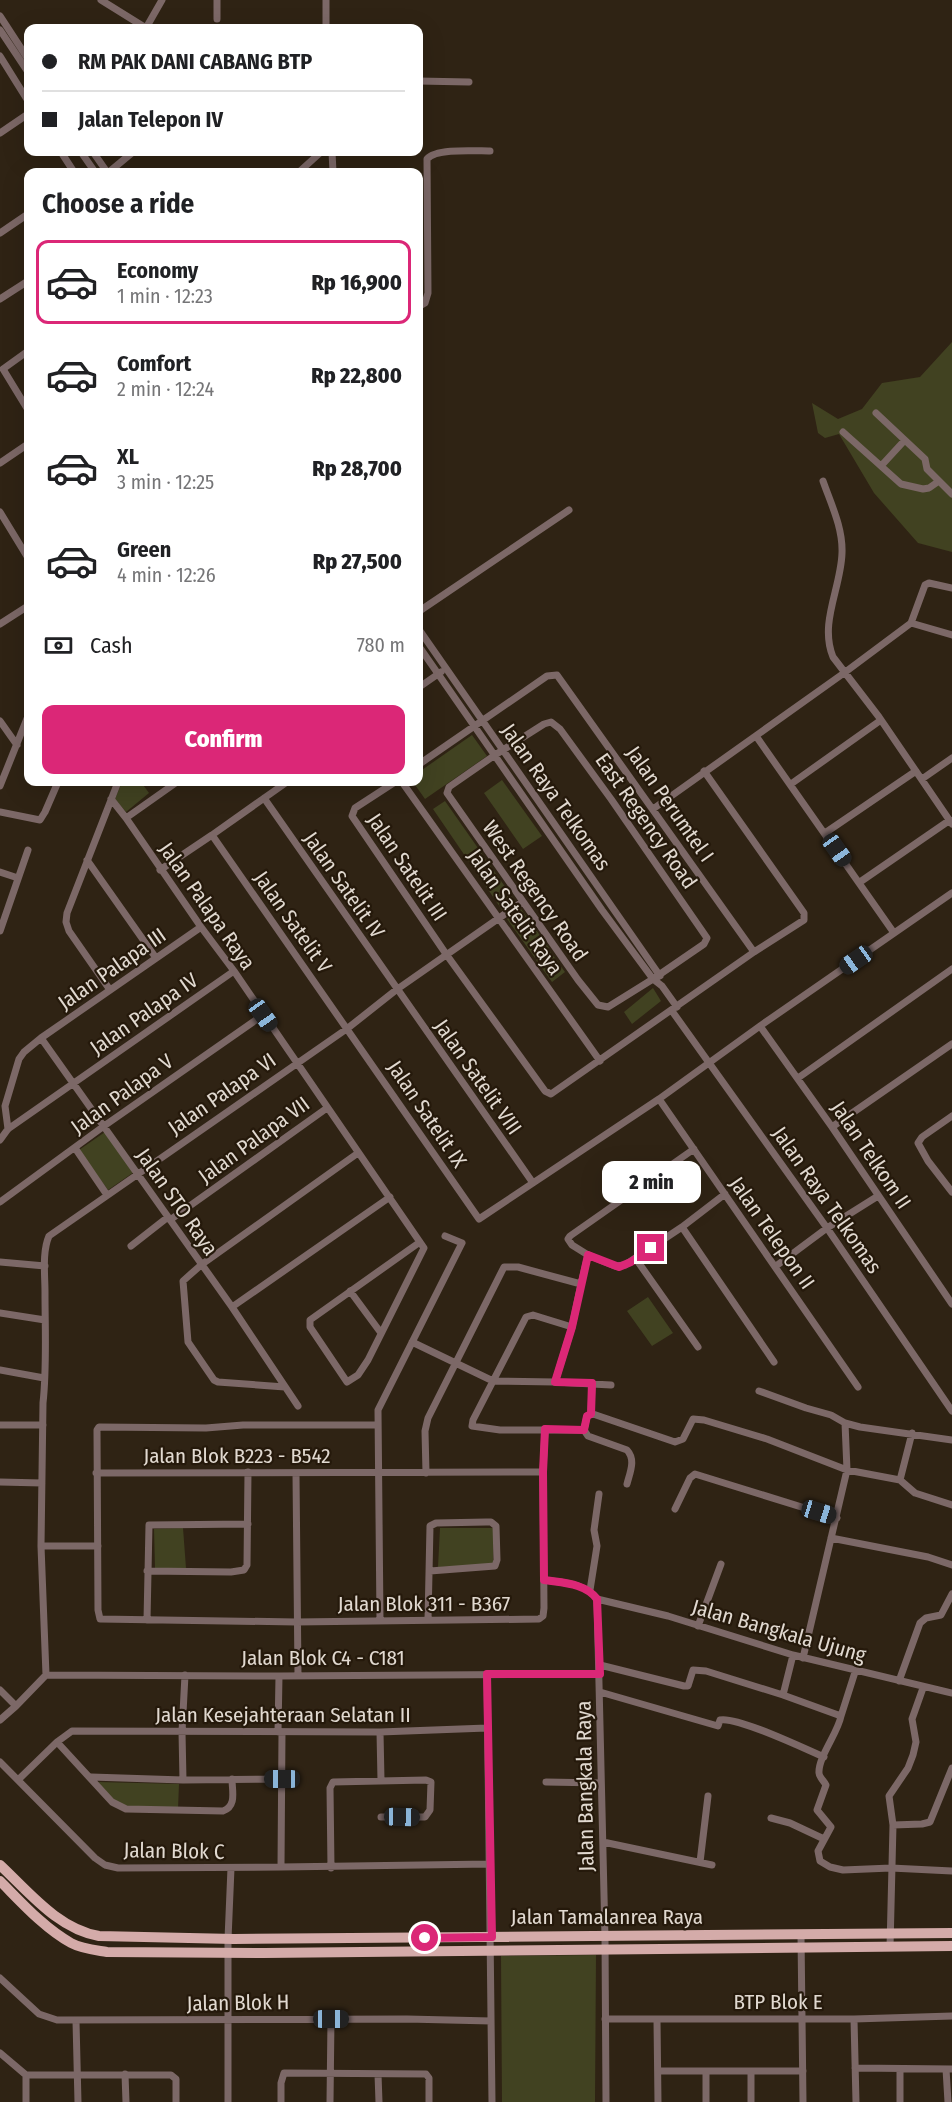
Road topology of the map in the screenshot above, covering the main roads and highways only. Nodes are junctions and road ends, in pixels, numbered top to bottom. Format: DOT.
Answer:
graph roads {
  1 [pos="0,1865"];
  2 [pos="0,1881"];
  3 [pos="952,1933"];
  4 [pos="952,1946"];
  1 -- 3 [label="main road, Jalan Tamalanrea Raya"];
  2 -- 4 [label="main road, Jalan Tamalanrea Raya"];
}
